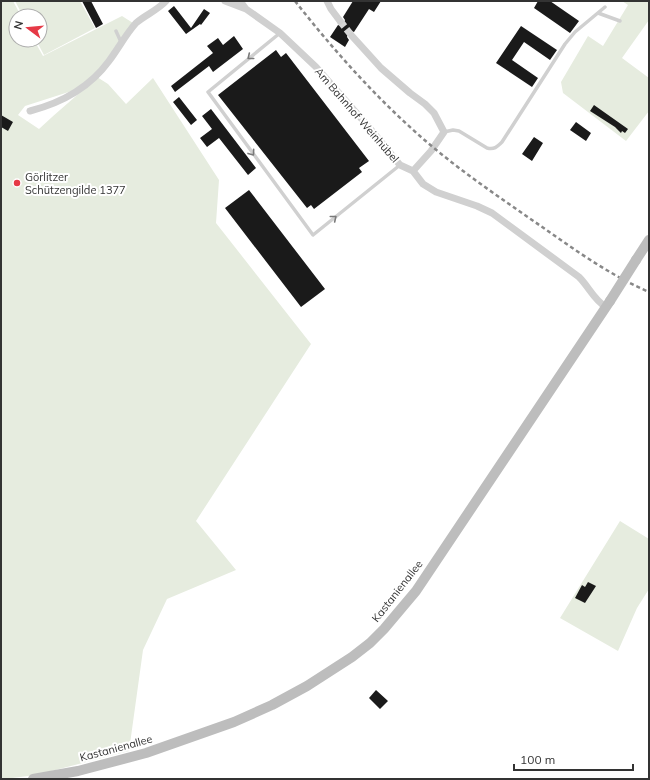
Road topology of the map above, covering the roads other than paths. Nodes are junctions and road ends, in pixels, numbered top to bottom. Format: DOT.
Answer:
graph roads {
  1 [pos="166,1"];
  2 [pos="225,1"];
  3 [pos="240,1"];
  4 [pos="327,1"];
  5 [pos="605,8"];
  6 [pos="246,9"];
  7 [pos="598,12"];
  8 [pos="340,21"];
  9 [pos="620,21"];
  10 [pos="116,31"];
  11 [pos="280,33"];
  12 [pos="352,36"];
  13 [pos="122,43"];
  14 [pos="30,111"];
  15 [pos="444,132"];
  16 [pos="400,165"];
  17 [pos="413,171"];
  18 [pos="649,240"];
  19 [pos="608,304"];
  20 [pos="33,779"];
  1 -- 13 [label="street"];
  2 -- 6 [label="street, Am Bahnhof Weinhübel"];
  3 -- 6 [label="street, Am Bahnhof Weinhübel"];
  4 -- 8 [label="street"];
  5 -- 7 [label="lane"];
  6 -- 11 [label="street, Am Bahnhof Weinhübel"];
  7 -- 9 [label="lane"];
  7 -- 15 [label="lane"];
  10 -- 13 [label="lane"];
  11 -- 16 [label="street, Am Bahnhof Weinhübel"];
  11 -- 16 [label="lane, one-way"];
  12 -- 15 [label="street"];
  13 -- 14 [label="street"];
  15 -- 17 [label="street"];
  16 -- 17 [label="street, Am Bahnhof Weinhübel"];
  17 -- 19 [label="street, Am Bahnhof Weinhübel"];
  18 -- 19 [label="street, Kastanienallee, bridge"];
  19 -- 20 [label="street, Kastanienallee"];
}
